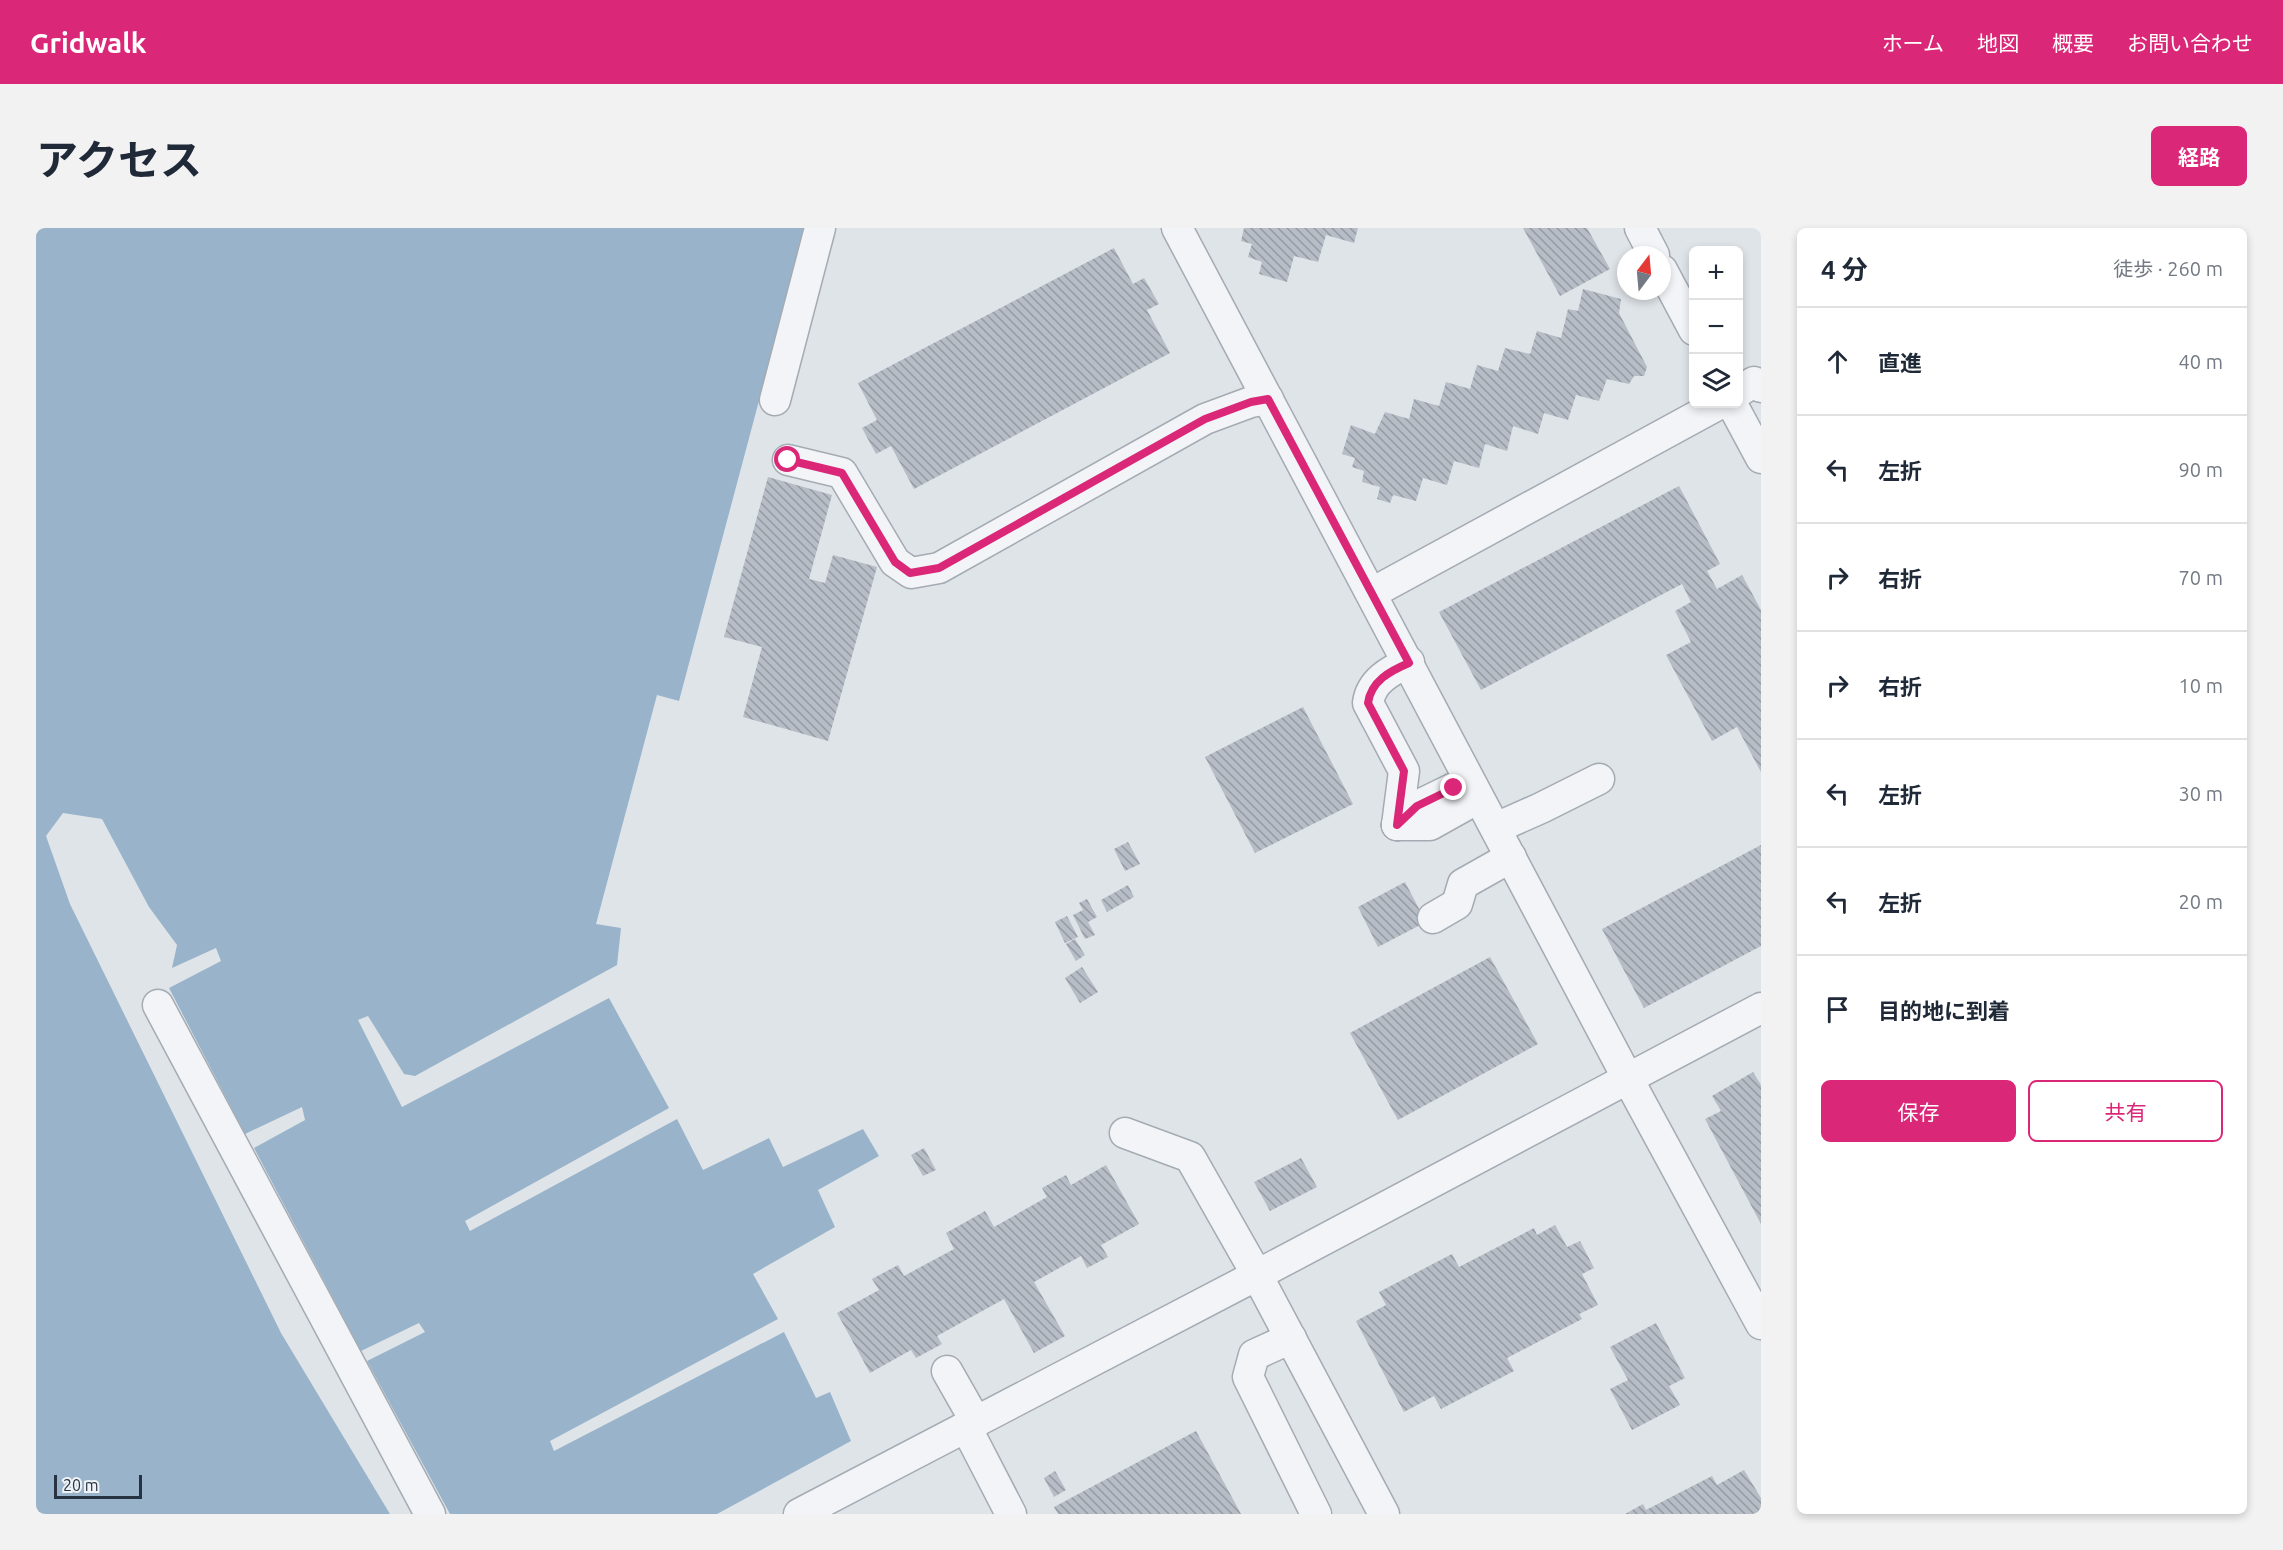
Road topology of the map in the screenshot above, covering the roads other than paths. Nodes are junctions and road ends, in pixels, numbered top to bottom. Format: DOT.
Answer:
graph roads {
  1 [pos="820,228"];
  2 [pos="1177,228"];
  3 [pos="1640,228"];
  4 [pos="1649,246"];
  5 [pos="1671,287"];
  6 [pos="1689,321"];
  7 [pos="1761,387"];
  8 [pos="1743,389"];
  9 [pos="1268,399"];
  10 [pos="775,400"];
  11 [pos="1712,408"];
  12 [pos="1734,408"];
  13 [pos="1761,458"];
  14 [pos="788,460"];
  15 [pos="1372,593"];
  16 [pos="1409,663"];
  17 [pos="1599,779"];
  18 [pos="1459,797"];
  19 [pos="1496,828"];
  20 [pos="1511,857"];
  21 [pos="1433,918"];
  22 [pos="158,1005"];
  23 [pos="1761,1008"];
  24 [pos="1628,1080"];
  25 [pos="1125,1133"];
  26 [pos="1257,1275"];
  27 [pos="1761,1324"];
  28 [pos="1291,1338"];
  29 [pos="947,1371"];
  30 [pos="971,1424"];
  31 [pos="430,1514"];
  32 [pos="799,1514"];
  33 [pos="1011,1514"];
  34 [pos="1316,1514"];
  35 [pos="1384,1514"];
  1 -- 10 [label="street"];
  2 -- 9 [label="street"];
  3 -- 4 [label="street"];
  5 -- 6 [label="street"];
  7 -- 8 [label="street"];
  9 -- 14 [label="street"];
  9 -- 15 [label="street"];
  11 -- 15 [label="street"];
  12 -- 13 [label="street"];
  15 -- 16 [label="street"];
  16 -- 18 [label="street"];
  16 -- 19 [label="street"];
  17 -- 19 [label="street"];
  19 -- 20 [label="street"];
  20 -- 21 [label="street"];
  20 -- 24 [label="street"];
  22 -- 31 [label="street"];
  23 -- 24 [label="street"];
  24 -- 26 [label="street"];
  24 -- 27 [label="street"];
  25 -- 26 [label="street"];
  26 -- 28 [label="street"];
  26 -- 30 [label="street"];
  28 -- 34 [label="street"];
  28 -- 35 [label="street"];
  29 -- 30 [label="street"];
  30 -- 32 [label="street"];
  30 -- 33 [label="street"];
}
